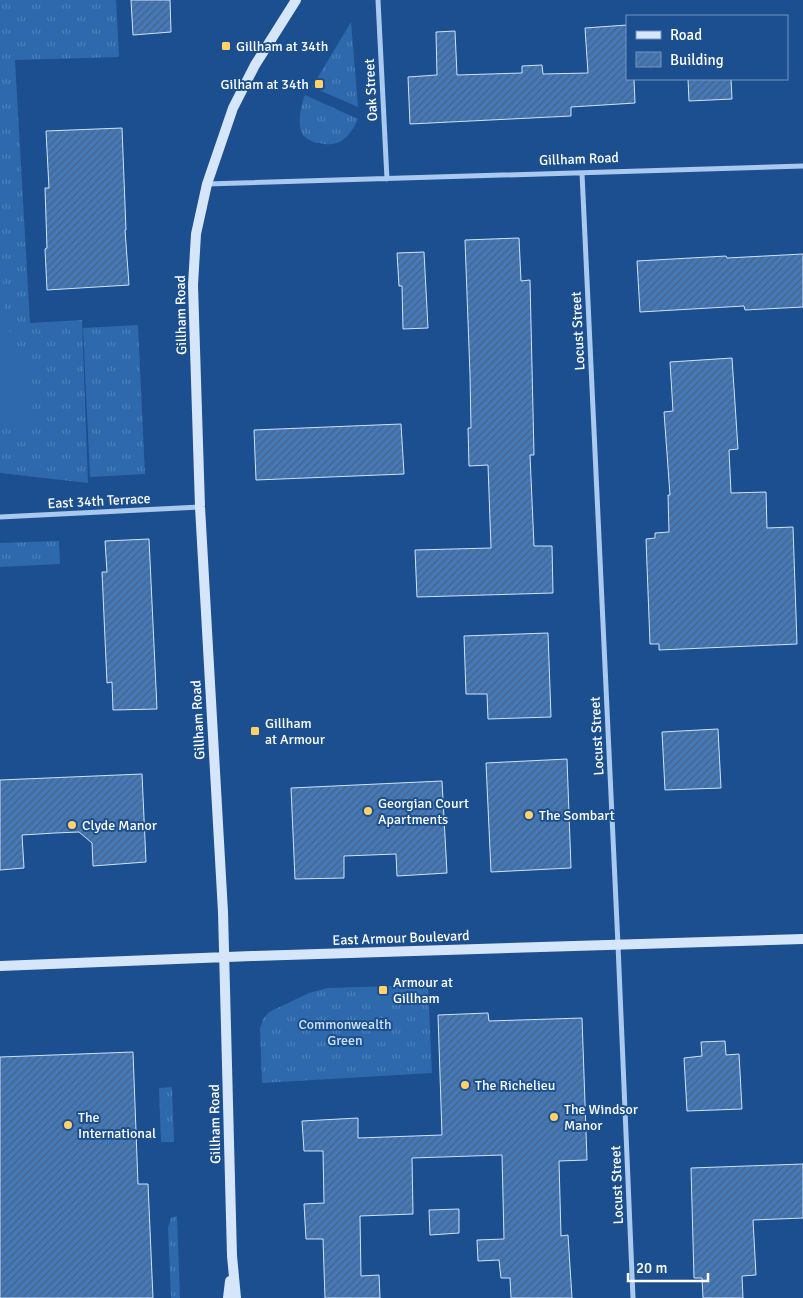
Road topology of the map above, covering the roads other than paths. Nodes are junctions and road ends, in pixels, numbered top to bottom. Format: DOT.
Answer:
graph roads {
  1 [pos="296,0"];
  2 [pos="378,0"];
  3 [pos="803,166"];
  4 [pos="582,173"];
  5 [pos="387,179"];
  6 [pos="207,184"];
  7 [pos="200,507"];
  8 [pos="0,517"];
  9 [pos="803,939"];
  10 [pos="618,945"];
  11 [pos="225,958"];
  12 [pos="0,966"];
  13 [pos="232,1256"];
  14 [pos="228,1298"];
  15 [pos="236,1298"];
  16 [pos="633,1298"];
  1 -- 6 [label="main road, Gillham Road"];
  2 -- 5 [label="street, Oak Street"];
  3 -- 4 [label="street, Gillham Road"];
  4 -- 5 [label="street, Gillham Road"];
  4 -- 10 [label="street, Locust Street"];
  5 -- 6 [label="street, Gillham Road"];
  6 -- 7 [label="main road, Gillham Road"];
  7 -- 8 [label="street, East 34th Terrace"];
  7 -- 11 [label="main road, Gillham Road"];
  9 -- 10 [label="main road, East Armour Boulevard"];
  10 -- 11 [label="main road, East Armour Boulevard"];
  10 -- 16 [label="street, Locust Street"];
  11 -- 12 [label="main road, East Armour Boulevard"];
  11 -- 13 [label="main road, Gillham Road"];
  13 -- 14 [label="main road, Gillham Road"];
  13 -- 15 [label="main road, Gillham Road"];
}
